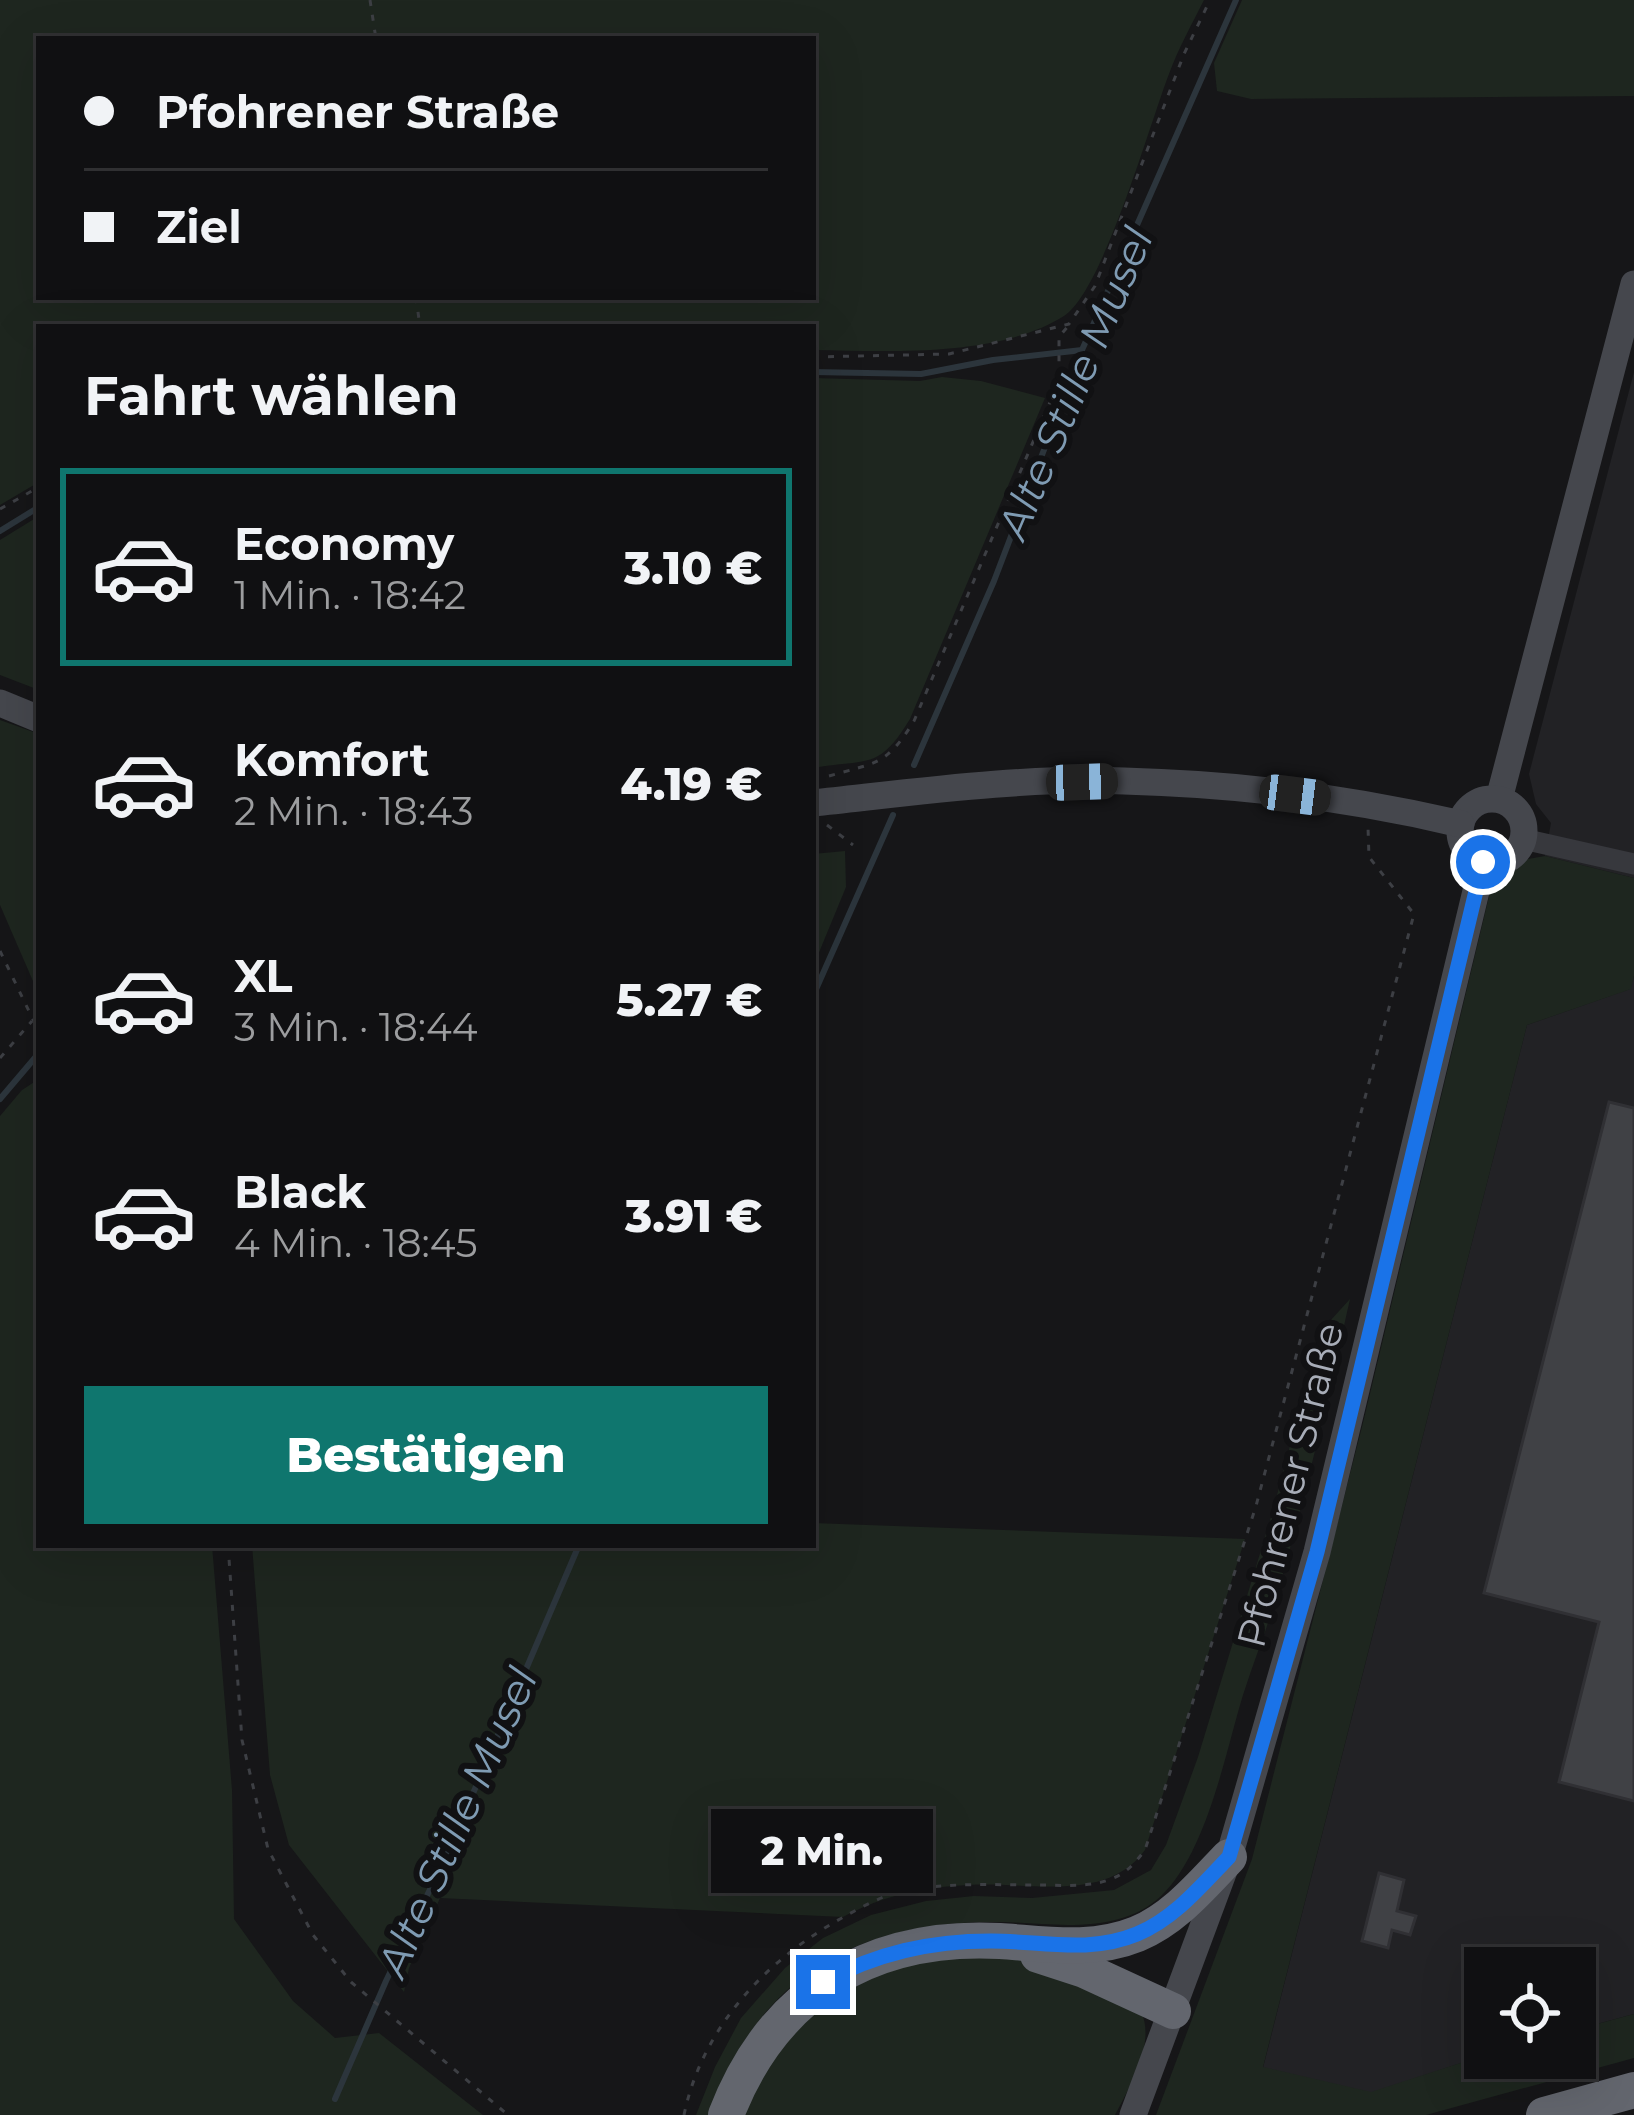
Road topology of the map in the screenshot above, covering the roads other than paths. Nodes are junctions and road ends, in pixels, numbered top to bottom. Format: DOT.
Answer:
graph roads {
  1 [pos="1634,284"];
  2 [pos="0,703"];
  3 [pos="36,718"];
  4 [pos="1499,800"];
  5 [pos="819,813"];
  6 [pos="1461,824"];
  7 [pos="1523,839"];
  8 [pos="1483,862"];
  9 [pos="1634,865"];
  10 [pos="1229,1857"];
  11 [pos="994,1941"];
  12 [pos="1063,1946"];
  13 [pos="1175,2005"];
  14 [pos="1634,2090"];
  15 [pos="726,2115"];
  16 [pos="1133,2115"];
  17 [pos="1544,2115"];
  1 -- 4 [label="main road"];
  2 -- 3 [label="main road"];
  4 -- 6 [label="main road"];
  4 -- 7 [label="main road"];
  5 -- 6 [label="main road"];
  6 -- 8 [label="main road"];
  7 -- 8 [label="main road"];
  7 -- 9 [label="street"];
  8 -- 10 [label="main road, Pfohrener Straße"];
  10 -- 12 [label="highway"];
  10 -- 13 [label="main road, Pfohrener Straße"];
  11 -- 12 [label="highway"];
  11 -- 13 [label="highway"];
  11 -- 15 [label="highway"];
  12 -- 13 [label="highway"];
  13 -- 16 [label="main road, Pfohrener Straße"];
  14 -- 17 [label="highway"];
}
